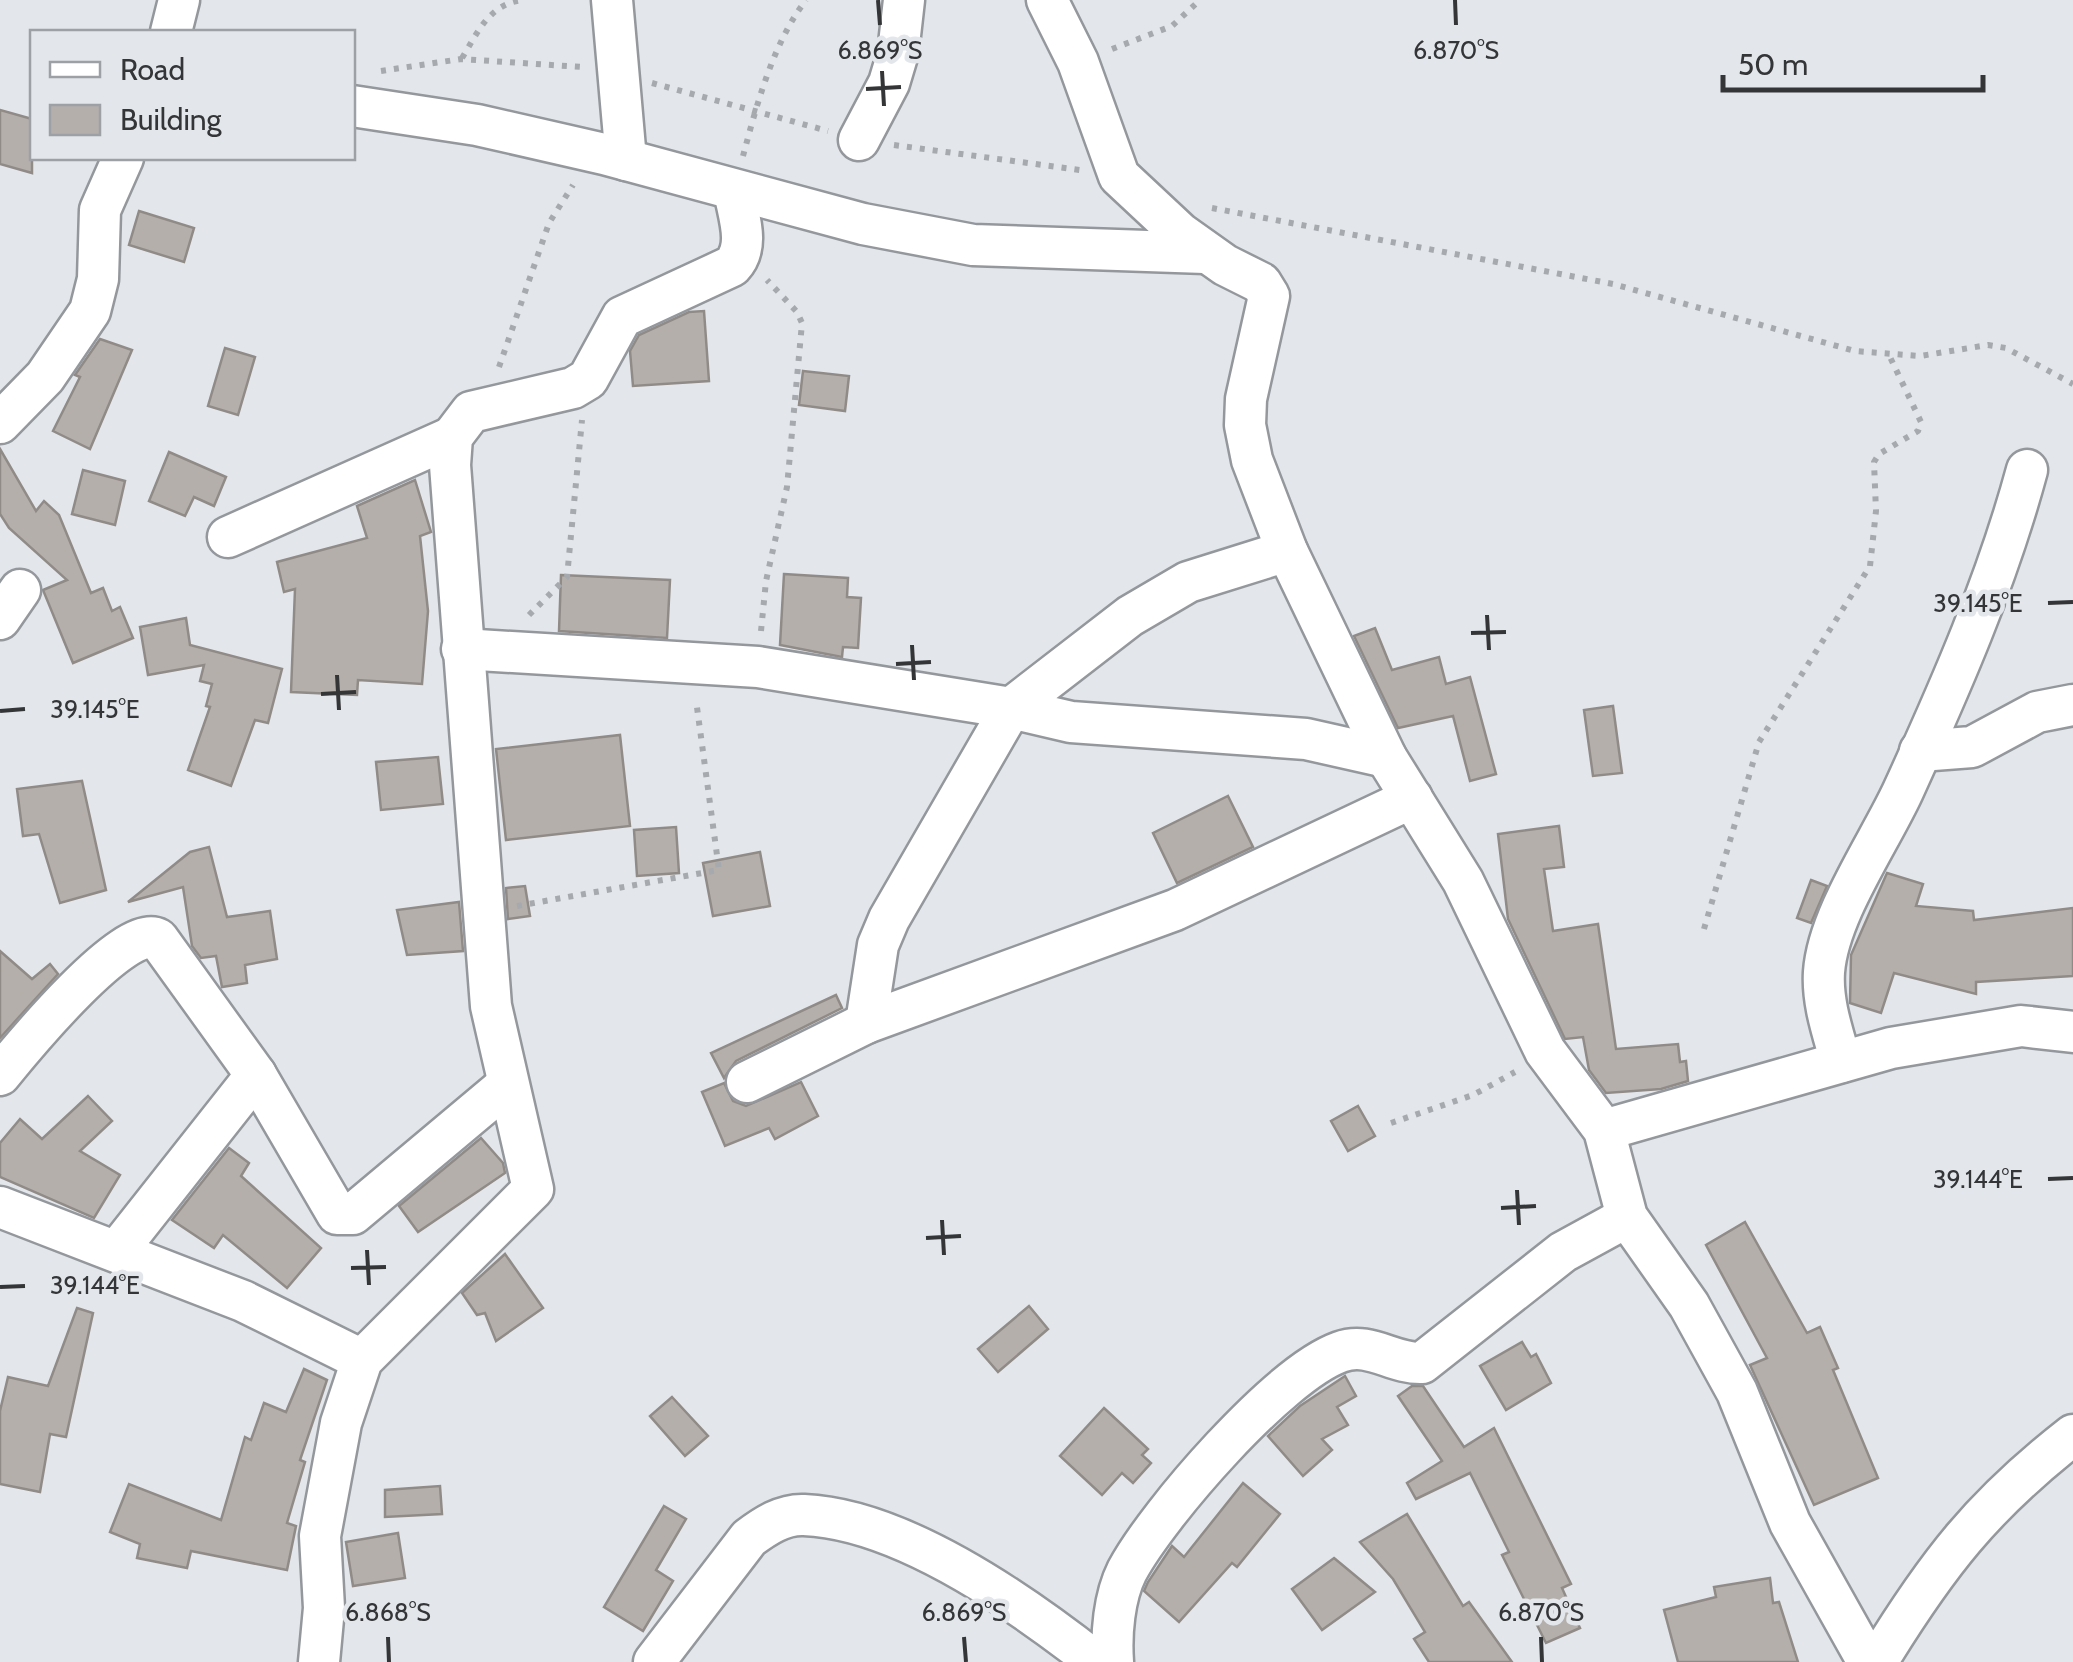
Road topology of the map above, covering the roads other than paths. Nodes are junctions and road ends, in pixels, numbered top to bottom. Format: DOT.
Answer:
graph roads {
  1 [pos="179,0"];
  2 [pos="612,0"];
  3 [pos="904,0"];
  4 [pos="1047,0"];
  5 [pos="172,30"];
  6 [pos="358,89"];
  7 [pos="859,140"];
  8 [pos="615,157"];
  9 [pos="122,160"];
  10 [pos="734,190"];
  11 [pos="1205,253"];
  12 [pos="0,423"];
  13 [pos="452,437"];
  14 [pos="2028,470"];
  15 [pos="228,537"];
  16 [pos="1287,551"];
  17 [pos="476,649"];
  18 [pos="2073,705"];
  19 [pos="1011,708"];
  20 [pos="1920,750"];
  21 [pos="1386,757"];
  22 [pos="1412,798"];
  23 [pos="866,1023"];
  24 [pos="2073,1032"];
  25 [pos="1840,1062"];
  26 [pos="0,1075"];
  27 [pos="256,1075"];
  28 [pos="747,1082"];
  29 [pos="508,1084"];
  30 [pos="1604,1130"];
  31 [pos="0,1206"];
  32 [pos="1627,1217"];
  33 [pos="117,1251"];
  34 [pos="362,1360"];
  35 [pos="2073,1436"];
  36 [pos="318,1662"];
  37 [pos="654,1662"];
  38 [pos="1096,1662"];
  39 [pos="1112,1662"];
  40 [pos="1868,1662"];
  41 [pos="1877,1662"];
  1 -- 5 [label="street"];
  2 -- 8 [label="street"];
  3 -- 7 [label="street"];
  4 -- 11 [label="street"];
  6 -- 8 [label="street"];
  8 -- 10 [label="street"];
  9 -- 12 [label="street"];
  10 -- 11 [label="street"];
  10 -- 13 [label="street"];
  11 -- 16 [label="street"];
  13 -- 15 [label="street"];
  13 -- 17 [label="street"];
  14 -- 20 [label="street"];
  16 -- 19 [label="street"];
  16 -- 21 [label="street"];
  17 -- 19 [label="street"];
  17 -- 29 [label="street"];
  18 -- 20 [label="street"];
  19 -- 21 [label="street"];
  19 -- 23 [label="street"];
  20 -- 25 [label="street"];
  21 -- 22 [label="street"];
  22 -- 23 [label="street"];
  22 -- 30 [label="street"];
  23 -- 28 [label="street"];
  24 -- 25 [label="street"];
  25 -- 30 [label="street"];
  26 -- 27 [label="street"];
  27 -- 29 [label="street"];
  27 -- 33 [label="street"];
  29 -- 34 [label="street"];
  30 -- 32 [label="street"];
  31 -- 33 [label="street"];
  32 -- 39 [label="street"];
  32 -- 40 [label="street"];
  33 -- 34 [label="street"];
  34 -- 36 [label="street"];
  35 -- 41 [label="street"];
  37 -- 38 [label="street"];
}
